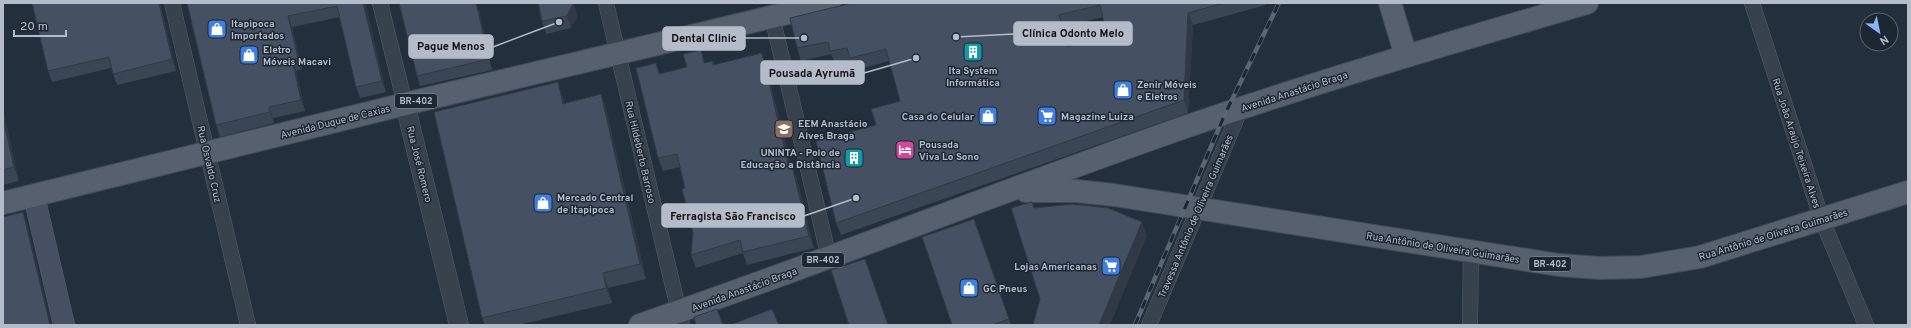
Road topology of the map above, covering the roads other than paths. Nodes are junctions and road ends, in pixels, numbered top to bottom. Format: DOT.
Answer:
graph roads {
  1 [pos="172,3"];
  2 [pos="380,3"];
  3 [pos="606,3"];
  4 [pos="830,3"];
  5 [pos="1390,3"];
  6 [pos="1587,3"];
  7 [pos="1752,3"];
  8 [pos="772,16"];
  9 [pos="617,52"];
  10 [pos="1406,56"];
  11 [pos="405,104"];
  12 [pos="1241,108"];
  13 [pos="206,152"];
  14 [pos="1908,192"];
  15 [pos="1005,193"];
  16 [pos="34,196"];
  17 [pos="3,203"];
  18 [pos="1192,207"];
  19 [pos="1822,220"];
  20 [pos="1471,251"];
  21 [pos="829,258"];
  22 [pos="680,318"];
  23 [pos="64,325"];
  24 [pos="248,325"];
  25 [pos="459,325"];
  26 [pos="640,325"];
  27 [pos="1150,325"];
  28 [pos="1470,325"];
  29 [pos="1866,325"];
  1 -- 13 [label="street, Rua Osvaldo Cruz"];
  2 -- 11 [label="street, Rua José Romero"];
  3 -- 9 [label="street, Rua Hildeberto Barroso"];
  4 -- 8 [label="main road, Avenida Duque de Caxias / BR-402"];
  5 -- 10 [label="main road"];
  6 -- 10 [label="main road, Avenida Anastácio Braga"];
  7 -- 19 [label="street, Rua João Araújo Teixeira Alves"];
  8 -- 9 [label="main road, Avenida Duque de Caxias / BR-402"];
  8 -- 21 [label="street"];
  9 -- 11 [label="main road, Avenida Duque de Caxias / BR-402"];
  9 -- 22 [label="street, Rua Hildeberto Barroso"];
  10 -- 12 [label="main road, Avenida Anastácio Braga"];
  11 -- 13 [label="main road, Avenida Duque de Caxias / BR-402"];
  11 -- 25 [label="street, Rua José Romero"];
  12 -- 15 [label="main road, Avenida Anastácio Braga"];
  12 -- 18 [label="street, Travessa Antônio de Oliveira Guimarães"];
  13 -- 16 [label="main road, Avenida Duque de Caxias / BR-402"];
  13 -- 24 [label="street, Rua Osvaldo Cruz"];
  14 -- 19 [label="main road, Rua Antônio de Oliveira Guimarães / BR-402"];
  15 -- 18 [label="main road, Avenida Anastácio Braga / BR-402"];
  15 -- 21 [label="main road, Avenida Anastácio Braga / BR-402"];
  16 -- 17 [label="main road, Avenida Duque de Caxias / BR-402"];
  16 -- 23 [label="main road"];
  18 -- 20 [label="main road, Rua Antônio de Oliveira Guimarães / BR-402"];
  18 -- 27 [label="street, Travessa Antônio de Oliveira Guimarães"];
  19 -- 20 [label="main road, Rua Antônio de Oliveira Guimarães / BR-402"];
  19 -- 29 [label="street, Rua João Araújo Teixeira Alves"];
  20 -- 28 [label="street"];
  21 -- 22 [label="main road, Avenida Anastácio Braga / BR-402"];
  22 -- 26 [label="main road, Avenida Anastácio Braga / BR-402"];
}
